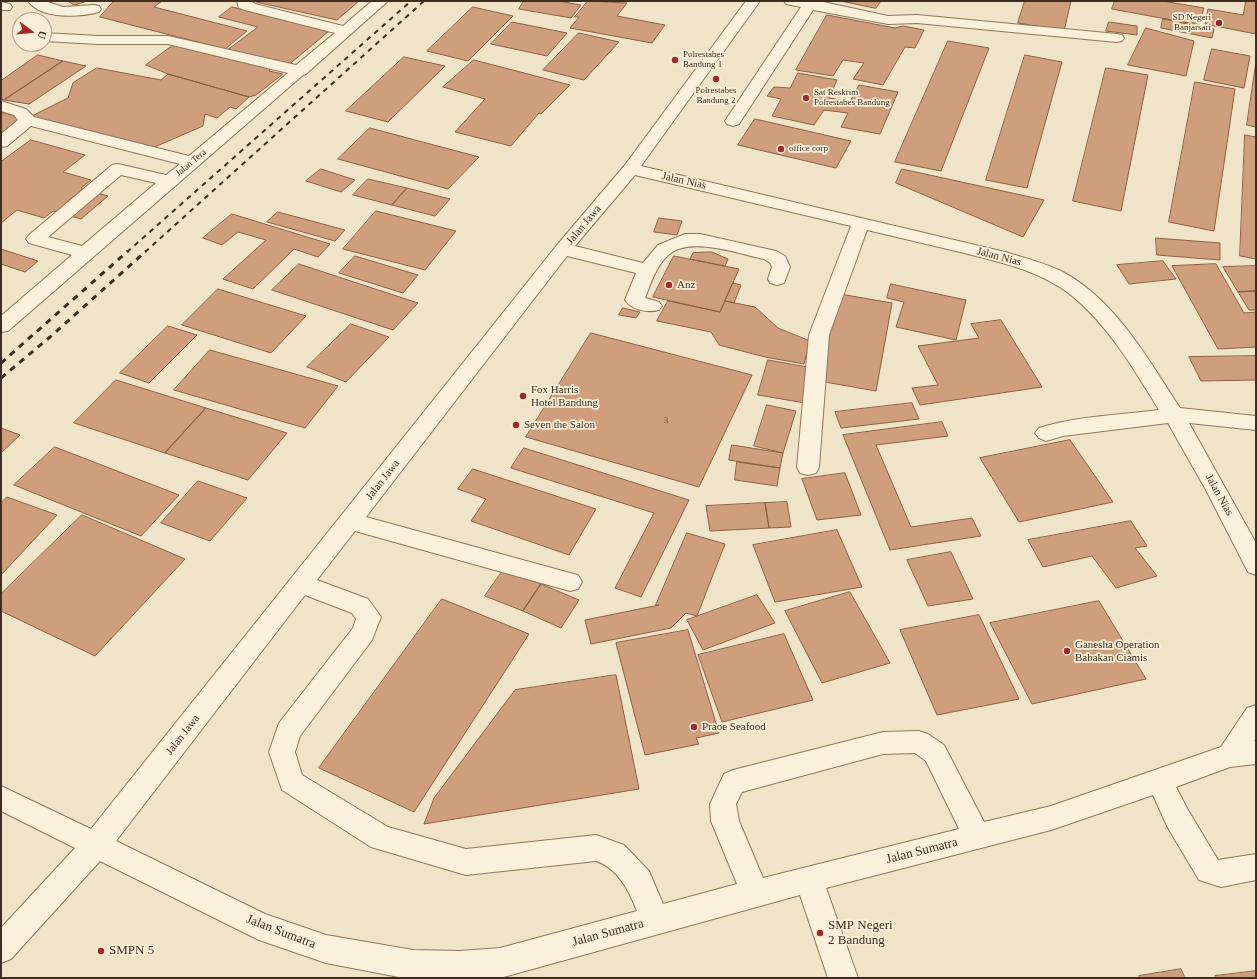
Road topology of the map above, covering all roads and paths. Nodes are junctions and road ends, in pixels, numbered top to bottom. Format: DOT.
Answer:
graph roads {
  1 [pos="35,1"];
  2 [pos="244,1"];
  3 [pos="381,1"];
  4 [pos="753,1"];
  5 [pos="791,1"];
  6 [pos="811,3"];
  7 [pos="94,9"];
  8 [pos="346,31"];
  9 [pos="52,37"];
  10 [pos="1117,38"];
  11 [pos="301,71"];
  12 [pos="1,106"];
  13 [pos="28,120"];
  14 [pos="733,121"];
  15 [pos="1,142"];
  16 [pos="192,162"];
  17 [pos="632,169"];
  18 [pos="169,181"];
  19 [pos="861,223"];
  20 [pos="563,249"];
  21 [pos="84,252"];
  22 [pos="647,270"];
  23 [pos="777,279"];
  24 [pos="652,306"];
  25 [pos="1,326"];
  26 [pos="1175,415"];
  27 [pos="1256,423"];
  28 [pos="1046,433"];
  29 [pos="808,467"];
  30 [pos="351,521"];
  31 [pos="1247,537"];
  32 [pos="1256,566"];
  33 [pos="570,582"];
  34 [pos="301,584"];
  35 [pos="1256,716"];
  36 [pos="1243,753"];
  37 [pos="1160,781"];
  38 [pos="1,798"];
  39 [pos="977,837"];
  40 [pos="95,846"];
  41 [pos="1256,867"];
  42 [pos="809,879"];
  43 [pos="755,893"];
  44 [pos="655,920"];
  45 [pos="1,949"];
  46 [pos="843,978"];
  1 -- 7 [label="street"];
  2 -- 8 [label="street"];
  3 -- 8 [label="street, Jalan Tera"];
  4 -- 17 [label="street, Jalan Jawa"];
  5 -- 6 [label="street"];
  6 -- 10 [label="street"];
  6 -- 14 [label="street"];
  8 -- 11 [label="street, Jalan Tera"];
  9 -- 11 [label="street"];
  11 -- 16 [label="street, Jalan Tera"];
  12 -- 13 [label="street"];
  13 -- 15 [label="street"];
  13 -- 16 [label="street"];
  16 -- 18 [label="street, Jalan Tera"];
  17 -- 19 [label="street, Jalan Nias"];
  17 -- 20 [label="street, Jalan Jawa"];
  18 -- 21 [label="street, Jalan Tera"];
  18 -- 21 [label="street"];
  19 -- 26 [label="street, Jalan Nias"];
  19 -- 29 [label="street"];
  20 -- 22 [label="street"];
  20 -- 30 [label="street, Jalan Jawa"];
  21 -- 25 [label="street, Jalan Tera"];
  22 -- 23 [label="street"];
  22 -- 24 [label="street"];
  26 -- 27 [label="street"];
  26 -- 28 [label="street"];
  26 -- 31 [label="street, Jalan Nias"];
  30 -- 33 [label="street"];
  30 -- 34 [label="street, Jalan Jawa"];
  31 -- 32 [label="street, Jalan Nias"];
  34 -- 40 [label="street, Jalan Jawa"];
  34 -- 44 [label="street"];
  35 -- 36 [label="street, Jalan Sumatra"];
  36 -- 37 [label="street, Jalan Sumatra"];
  37 -- 39 [label="street, Jalan Sumatra"];
  37 -- 41 [label="street"];
  38 -- 40 [label="street, Jalan Sumatra"];
  39 -- 42 [label="street, Jalan Sumatra"];
  39 -- 43 [label="street"];
  40 -- 44 [label="street, Jalan Sumatra"];
  40 -- 45 [label="street, Jalan Jawa"];
  42 -- 43 [label="street, Jalan Sumatra"];
  42 -- 46 [label="street"];
  43 -- 44 [label="street, Jalan Sumatra"];
}
